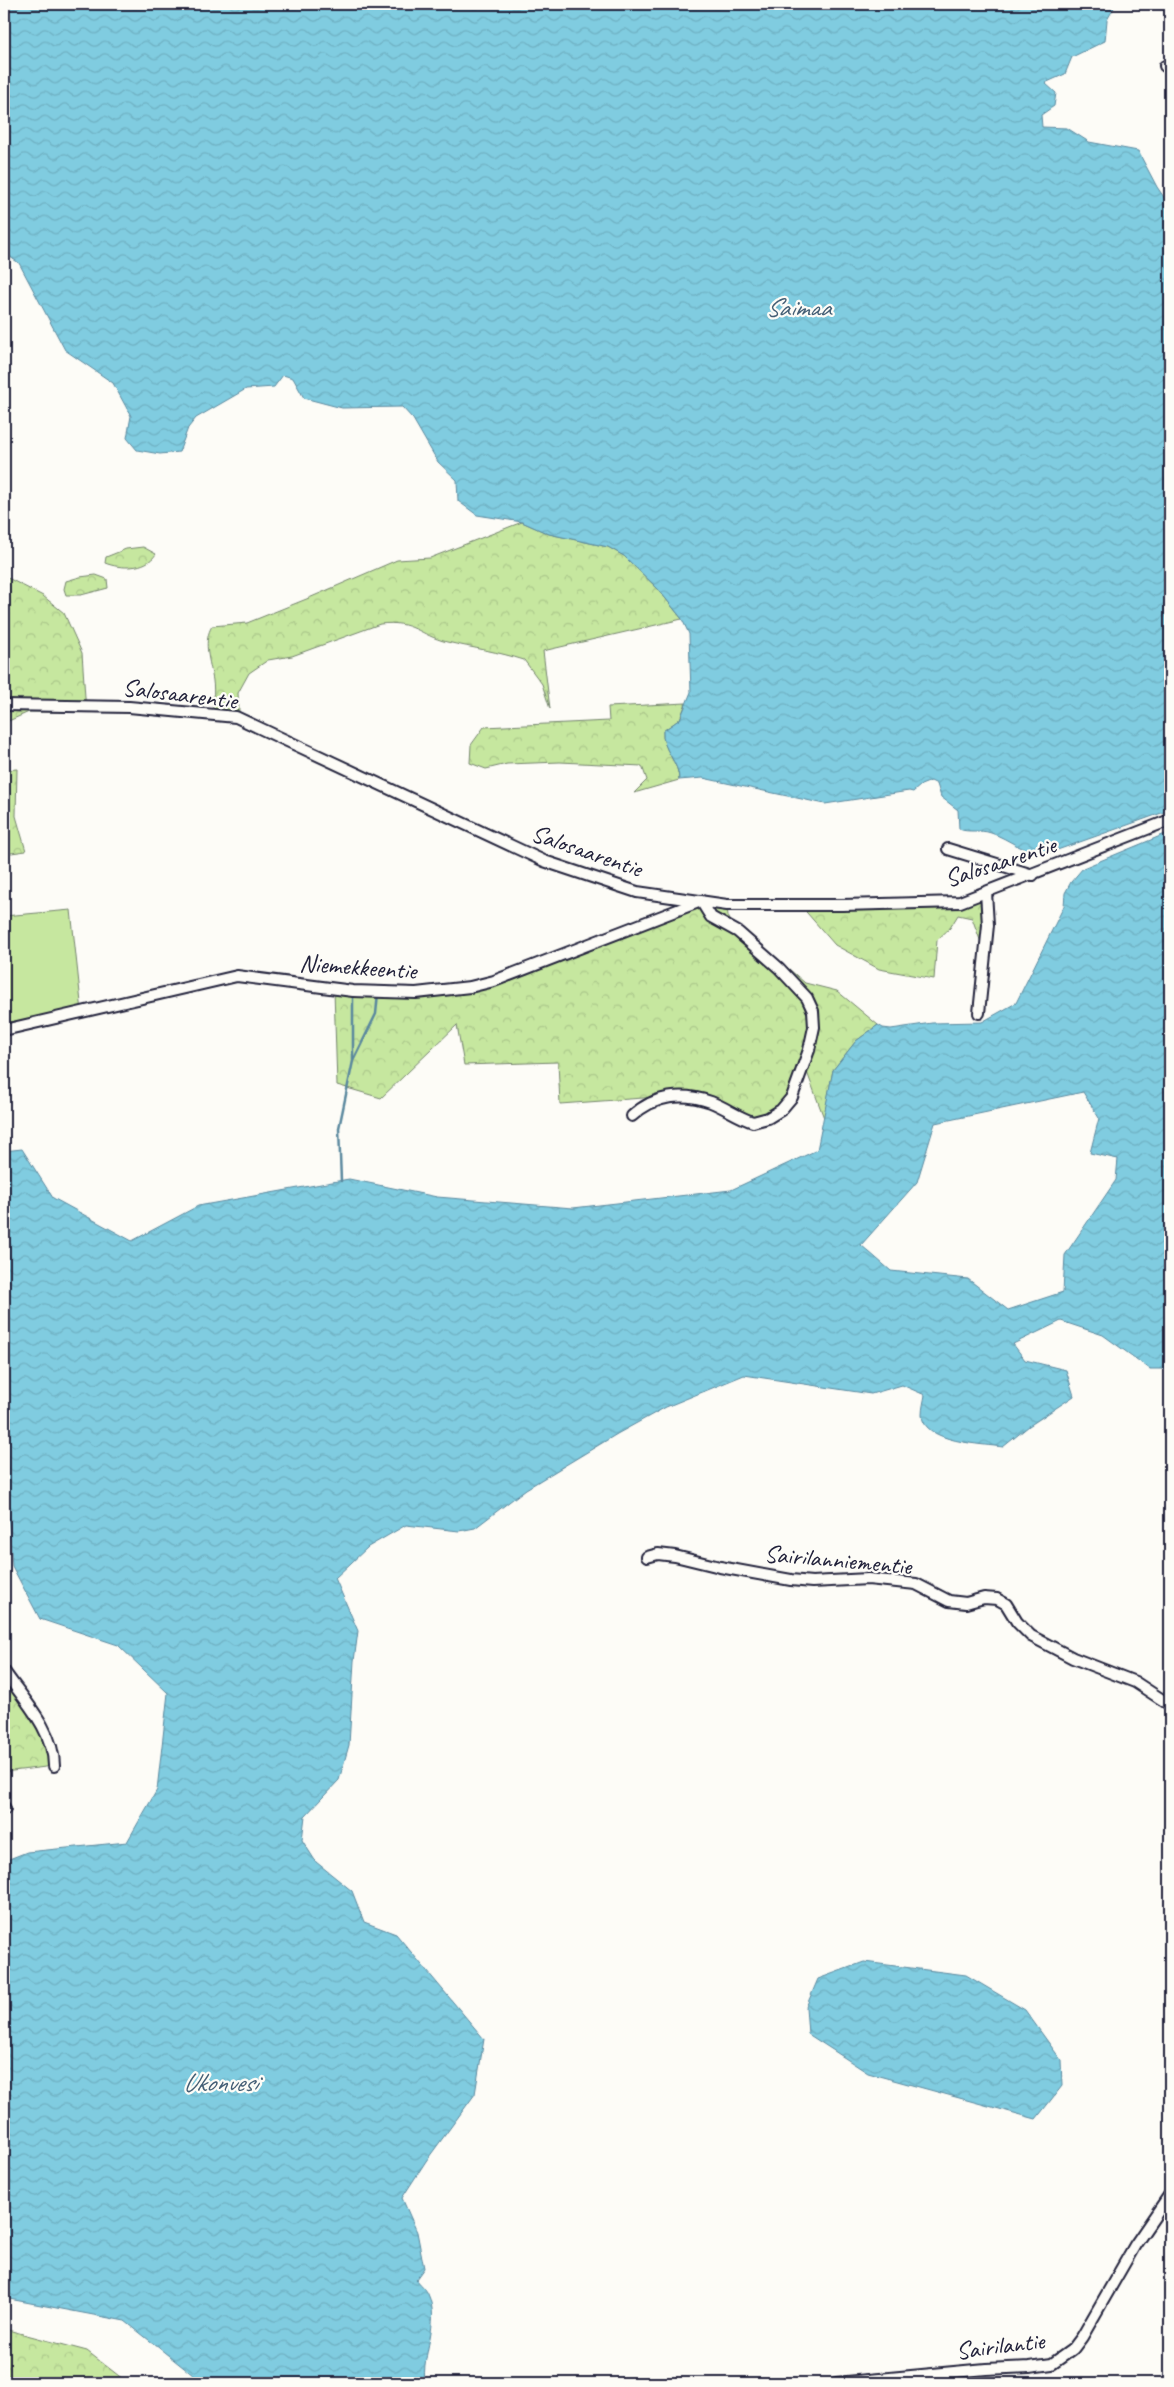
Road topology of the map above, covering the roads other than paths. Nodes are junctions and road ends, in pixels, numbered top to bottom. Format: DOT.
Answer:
graph roads {
  1 [pos="4,704"];
  2 [pos="1170,820"];
  3 [pos="948,850"];
  4 [pos="1033,875"];
  5 [pos="986,892"];
  6 [pos="701,901"];
  7 [pos="979,1013"];
  8 [pos="4,1030"];
  9 [pos="632,1116"];
  10 [pos="648,1557"];
  11 [pos="4,1671"];
  12 [pos="1170,1705"];
  13 [pos="54,1766"];
  14 [pos="1170,2194"];
  15 [pos="883,2381"];
  16 [pos="836,2383"];
  1 -- 6 [label="street, Salosaarentie"];
  2 -- 4 [label="street, Salosaarentie"];
  3 -- 4 [label="street"];
  4 -- 5 [label="street, Salosaarentie"];
  5 -- 6 [label="street, Salosaarentie"];
  5 -- 7 [label="street"];
  6 -- 8 [label="street, Niemekkeentie"];
  6 -- 9 [label="street"];
  10 -- 12 [label="street, Sairilanniementie"];
  11 -- 13 [label="street"];
  14 -- 15 [label="street, Sairilantie"];
  15 -- 16 [label="street, Sairilantie"];
}
